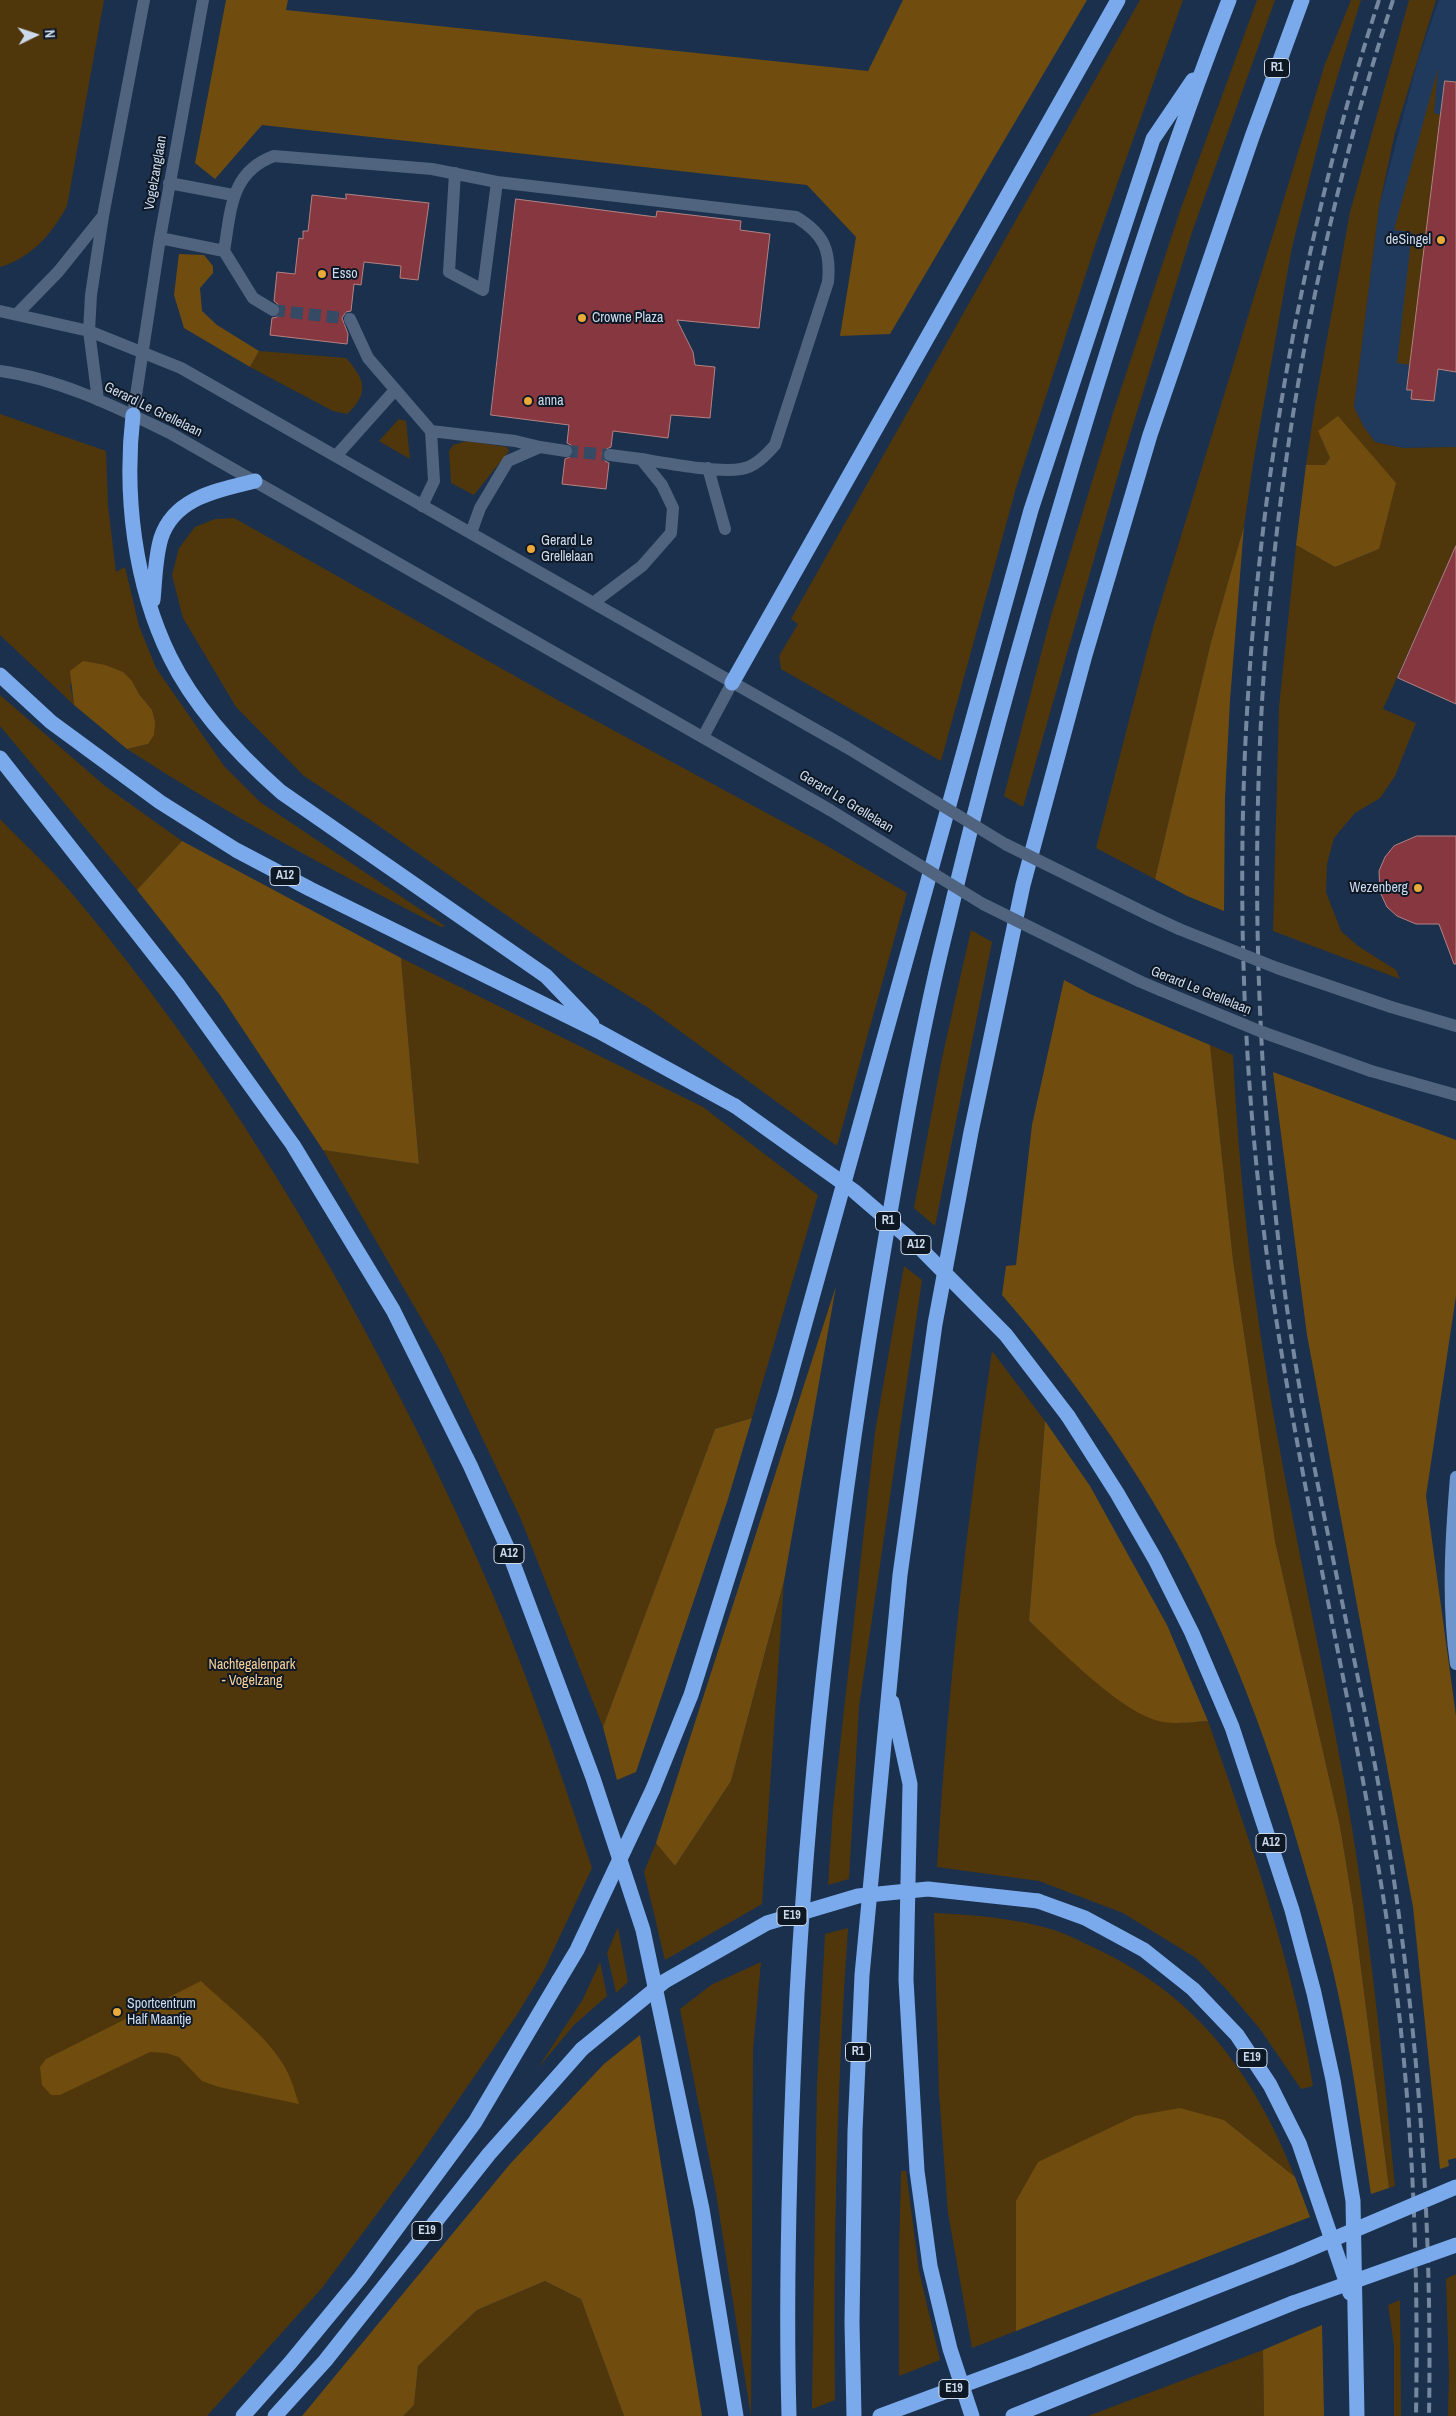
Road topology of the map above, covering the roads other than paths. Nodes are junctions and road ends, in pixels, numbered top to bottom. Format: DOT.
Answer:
graph roads {
  1 [pos="144,0"];
  2 [pos="203,0"];
  3 [pos="1118,0"];
  4 [pos="1229,0"];
  5 [pos="1302,0"];
  6 [pos="1204,64"];
  7 [pos="455,173"];
  8 [pos="497,182"];
  9 [pos="169,183"];
  10 [pos="233,195"];
  11 [pos="103,216"];
  12 [pos="160,238"];
  13 [pos="224,250"];
  14 [pos="0,310"];
  15 [pos="273,310"];
  16 [pos="18,313"];
  17 [pos="350,319"];
  18 [pos="89,331"];
  19 [pos="142,352"];
  20 [pos="0,371"];
  21 [pos="395,390"];
  22 [pos="98,400"];
  23 [pos="133,415"];
  24 [pos="431,432"];
  25 [pos="540,447"];
  26 [pos="566,450"];
  27 [pos="336,456"];
  28 [pos="610,456"];
  29 [pos="641,460"];
  30 [pos="708,468"];
  31 [pos="255,481"];
  32 [pos="422,506"];
  33 [pos="725,529"];
  34 [pos="471,533"];
  35 [pos="593,603"];
  36 [pos="152,611"];
  37 [pos="0,675"];
  38 [pos="732,683"];
  39 [pos="703,737"];
  40 [pos="0,758"];
  41 [pos="1456,1026"];
  42 [pos="598,1031"];
  43 [pos="1456,1095"];
  44 [pos="1456,1477"];
  45 [pos="1456,1664"];
  46 [pos="888,1689"];
  47 [pos="1456,2187"];
  48 [pos="1456,2245"];
  49 [pos="1355,2308"];
  50 [pos="243,2416"];
  51 [pos="275,2416"];
  52 [pos="736,2416"];
  53 [pos="789,2416"];
  54 [pos="854,2416"];
  55 [pos="880,2416"];
  56 [pos="972,2416"];
  57 [pos="1013,2416"];
  58 [pos="1356,2416"];
  1 -- 11 [label="street"];
  2 -- 9 [label="street, Vogelzanglaan"];
  3 -- 38 [label="highway"];
  4 -- 6 [label="highway, R1"];
  5 -- 46 [label="highway, R1"];
  6 -- 50 [label="highway, bridge"];
  6 -- 53 [label="highway, R1"];
  7 -- 8 [label="street"];
  7 -- 8 [label="street"];
  7 -- 10 [label="street"];
  8 -- 30 [label="street"];
  9 -- 10 [label="street"];
  9 -- 12 [label="street, Vogelzanglaan"];
  10 -- 13 [label="street"];
  11 -- 16 [label="street"];
  11 -- 18 [label="street"];
  12 -- 13 [label="street"];
  12 -- 19 [label="street, Vogelzanglaan"];
  13 -- 15 [label="street"];
  14 -- 16 [label="street"];
  16 -- 18 [label="street"];
  17 -- 21 [label="street"];
  18 -- 19 [label="street"];
  18 -- 22 [label="street"];
  19 -- 23 [label="street, Vogelzanglaan"];
  19 -- 27 [label="street"];
  20 -- 22 [label="street, Gerard Le Grellelaan"];
  21 -- 24 [label="street"];
  21 -- 27 [label="street"];
  22 -- 23 [label="street, Gerard Le Grellelaan"];
  23 -- 31 [label="street, Gerard Le Grellelaan"];
  23 -- 36 [label="highway"];
  24 -- 25 [label="street"];
  24 -- 32 [label="street"];
  25 -- 26 [label="street"];
  25 -- 34 [label="street"];
  27 -- 32 [label="street"];
  28 -- 29 [label="street"];
  29 -- 30 [label="street"];
  29 -- 35 [label="street"];
  30 -- 33 [label="street"];
  31 -- 36 [label="highway"];
  31 -- 39 [label="street, Gerard Le Grellelaan"];
  32 -- 34 [label="street"];
  34 -- 35 [label="street"];
  35 -- 38 [label="street"];
  36 -- 42 [label="highway"];
  37 -- 42 [label="highway, A12"];
  38 -- 39 [label="street"];
  38 -- 41 [label="street, bridge"];
  39 -- 43 [label="street, Gerard Le Grellelaan, bridge"];
  40 -- 52 [label="highway, A12"];
  42 -- 49 [label="highway, A12, bridge"];
  44 -- 45 [label="main road"];
  46 -- 54 [label="highway, R1"];
  46 -- 56 [label="highway"];
  47 -- 55 [label="highway, E19, bridge"];
  48 -- 57 [label="highway, bridge"];
  49 -- 51 [label="highway, E19, bridge"];
  49 -- 58 [label="highway"];
}
